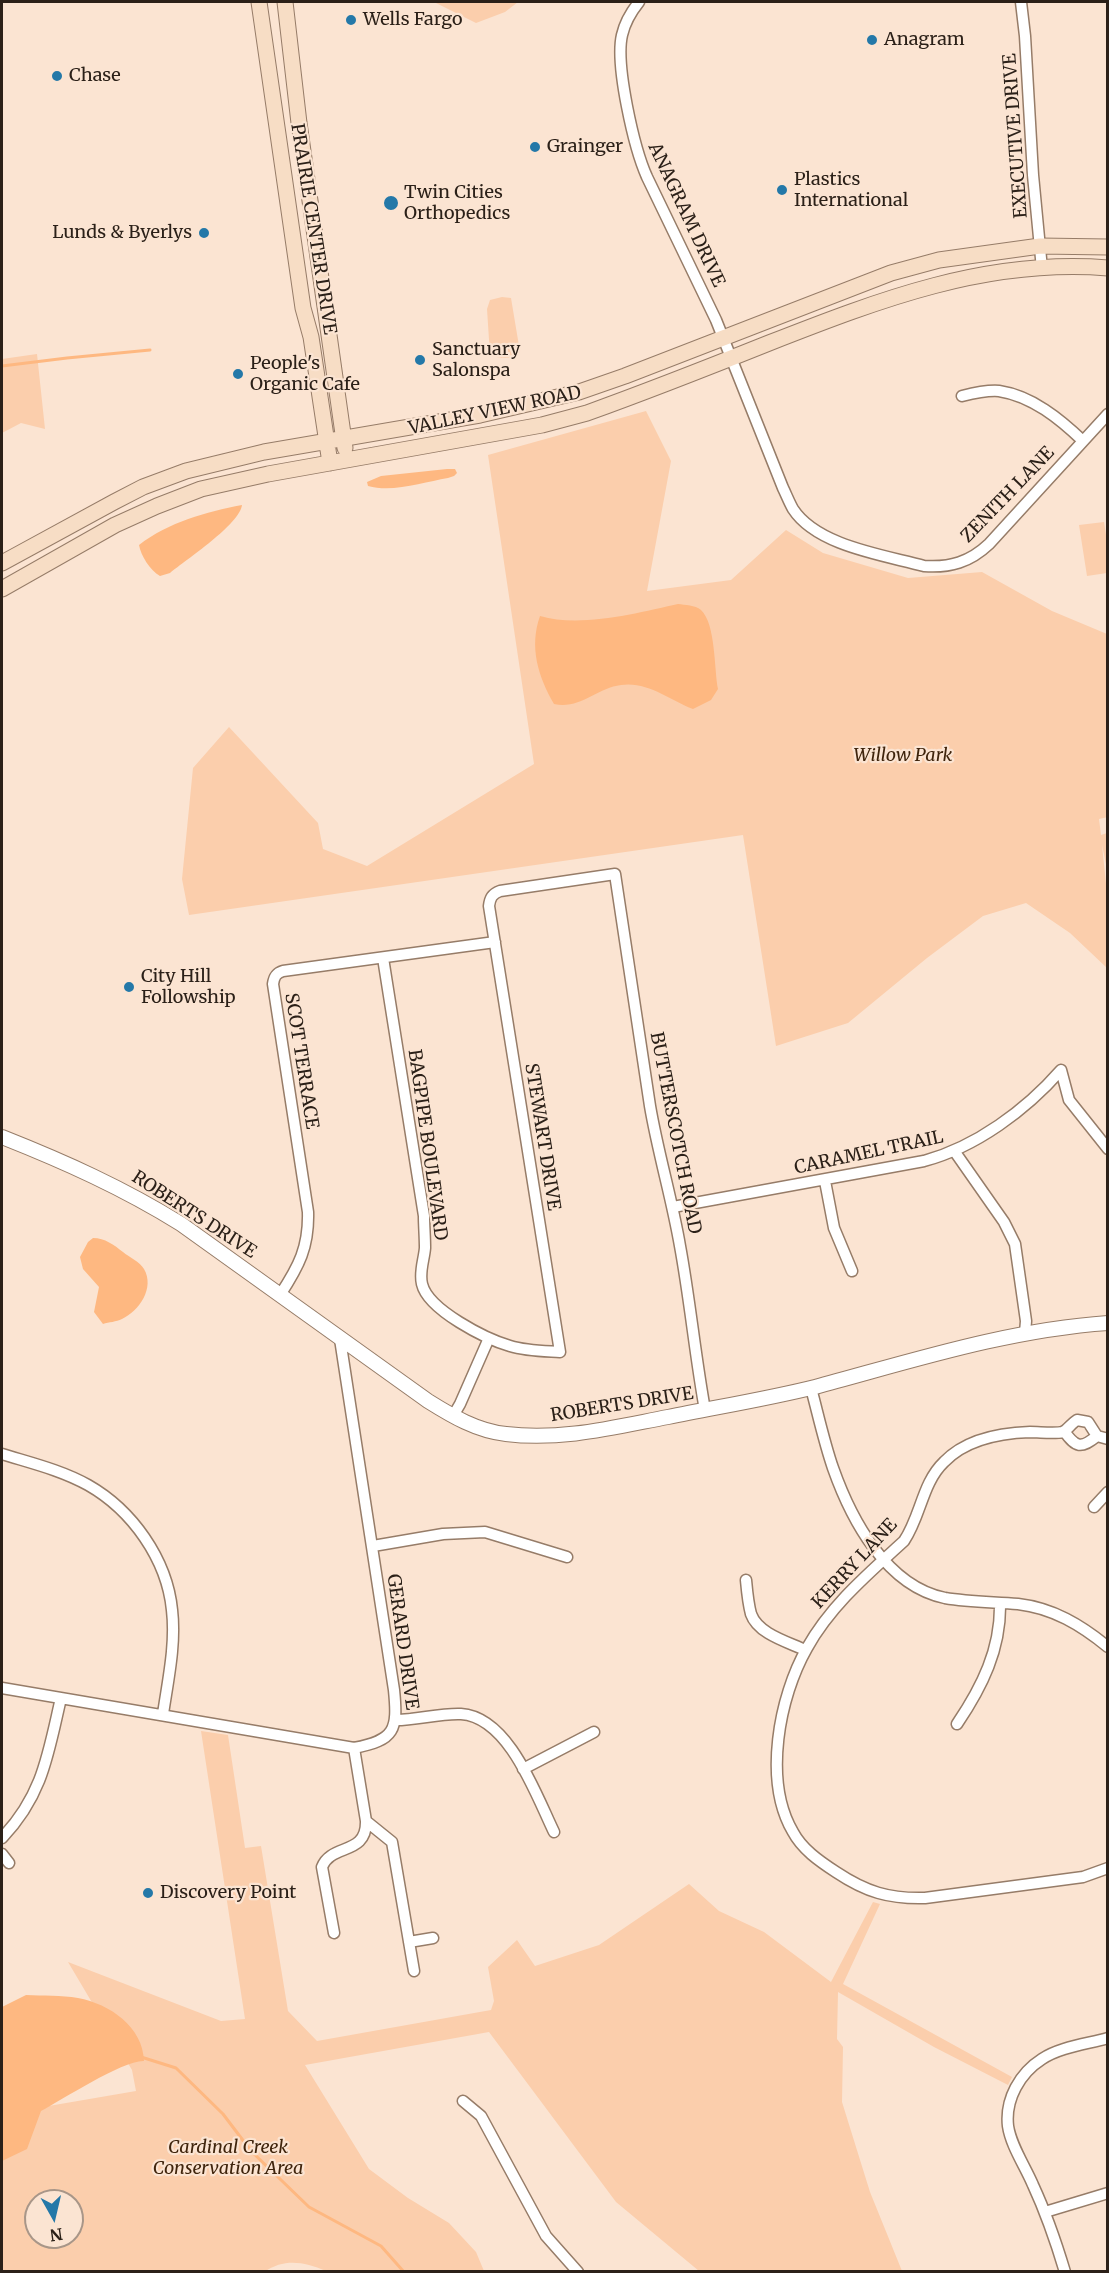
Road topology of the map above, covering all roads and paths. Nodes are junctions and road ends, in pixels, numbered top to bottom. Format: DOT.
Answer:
graph roads {
  1 [pos="259,2"];
  2 [pos="285,2"];
  3 [pos="639,2"];
  4 [pos="1021,2"];
  5 [pos="1040,246"];
  6 [pos="1107,247"];
  7 [pos="1107,268"];
  8 [pos="1041,269"];
  9 [pos="723,337"];
  10 [pos="732,358"];
  11 [pos="962,396"];
  12 [pos="1107,414"];
  13 [pos="343,438"];
  14 [pos="326,441"];
  15 [pos="1083,441"];
  16 [pos="346,460"];
  17 [pos="330,463"];
  18 [pos="2,563"];
  19 [pos="2,589"];
  20 [pos="615,874"];
  21 [pos="495,942"];
  22 [pos="383,958"];
  23 [pos="2,1137"];
  24 [pos="1107,1149"];
  25 [pos="955,1152"];
  26 [pos="825,1181"];
  27 [pos="673,1207"];
  28 [pos="852,1270"];
  29 [pos="279,1295"];
  30 [pos="1107,1323"];
  31 [pos="1025,1333"];
  32 [pos="489,1338"];
  33 [pos="340,1339"];
  34 [pos="811,1388"];
  35 [pos="704,1403"];
  36 [pos="453,1416"];
  37 [pos="1064,1431"];
  38 [pos="1102,1437"];
  39 [pos="2,1454"];
  40 [pos="1107,1492"];
  41 [pos="1094,1507"];
  42 [pos="372,1546"];
  43 [pos="567,1557"];
  44 [pos="883,1559"];
  45 [pos="746,1580"];
  46 [pos="1000,1603"];
  47 [pos="1107,1647"];
  48 [pos="806,1650"];
  49 [pos="2,1688"];
  50 [pos="61,1698"];
  51 [pos="163,1714"];
  52 [pos="396,1720"];
  53 [pos="957,1725"];
  54 [pos="594,1732"];
  55 [pos="354,1748"];
  56 [pos="524,1769"];
  57 [pos="366,1821"];
  58 [pos="555,1832"];
  59 [pos="2,1838"];
  60 [pos="1107,1868"];
  61 [pos="334,1933"];
  62 [pos="433,1938"];
  63 [pos="409,1942"];
  64 [pos="414,1971"];
  65 [pos="1107,2038"];
  66 [pos="462,2101"];
  67 [pos="1107,2193"];
  68 [pos="1044,2212"];
  69 [pos="578,2271"];
  70 [pos="1065,2271"];
  1 -- 14 [label="main road, PRAIRIE CENTER DRIVE"];
  2 -- 13 [label="main road, PRAIRIE CENTER DRIVE"];
  3 -- 9 [label="street, ANAGRAM DRIVE"];
  4 -- 5 [label="street, EXECUTIVE DRIVE"];
  5 -- 6 [label="main road, VALLEY VIEW ROAD"];
  5 -- 8 [label="street, EXECUTIVE DRIVE"];
  5 -- 9 [label="main road, VALLEY VIEW ROAD"];
  7 -- 8 [label="main road, VALLEY VIEW ROAD"];
  8 -- 10 [label="main road, VALLEY VIEW ROAD"];
  9 -- 10 [label="street, ZENITH LANE"];
  9 -- 13 [label="main road, VALLEY VIEW ROAD"];
  10 -- 15 [label="street, ZENITH LANE"];
  10 -- 16 [label="main road, VALLEY VIEW ROAD"];
  11 -- 15 [label="street"];
  12 -- 15 [label="street, ZENITH LANE"];
  13 -- 14 [label="main road, VALLEY VIEW ROAD"];
  13 -- 16 [label="main road, PRAIRIE CENTER DRIVE"];
  14 -- 17 [label="main road, PRAIRIE CENTER DRIVE"];
  14 -- 18 [label="main road, VALLEY VIEW ROAD"];
  16 -- 17 [label="main road, VALLEY VIEW ROAD"];
  17 -- 19 [label="main road, VALLEY VIEW ROAD"];
  20 -- 21 [label="street, STEWART DRIVE"];
  20 -- 27 [label="street, BUTTERSCOTCH ROAD"];
  21 -- 22 [label="street, SCOT TERRACE"];
  21 -- 32 [label="street, STEWART DRIVE"];
  22 -- 29 [label="street, SCOT TERRACE"];
  22 -- 32 [label="street, BAGPIPE BOULEVARD"];
  23 -- 29 [label="street, ROBERTS DRIVE"];
  24 -- 25 [label="street, CARAMEL TRAIL"];
  25 -- 26 [label="street, CARAMEL TRAIL"];
  25 -- 31 [label="street"];
  26 -- 27 [label="street, CARAMEL TRAIL"];
  26 -- 28 [label="street"];
  27 -- 35 [label="street, BUTTERSCOTCH ROAD"];
  29 -- 33 [label="street, ROBERTS DRIVE"];
  30 -- 31 [label="street, ROBERTS DRIVE"];
  31 -- 34 [label="street, ROBERTS DRIVE"];
  32 -- 36 [label="street"];
  33 -- 36 [label="street, ROBERTS DRIVE"];
  33 -- 42 [label="street, GERARD DRIVE"];
  34 -- 35 [label="street, ROBERTS DRIVE"];
  34 -- 44 [label="street"];
  35 -- 36 [label="street, ROBERTS DRIVE"];
  37 -- 38 [label="street, KERRY LANE"];
  37 -- 38 [label="street, KERRY LANE"];
  37 -- 44 [label="street, KERRY LANE"];
  39 -- 51 [label="street"];
  40 -- 41 [label="street"];
  42 -- 43 [label="street"];
  42 -- 52 [label="street, GERARD DRIVE"];
  44 -- 46 [label="street"];
  44 -- 48 [label="street, KERRY LANE"];
  45 -- 48 [label="street"];
  46 -- 47 [label="street"];
  46 -- 53 [label="street"];
  48 -- 60 [label="street, KERRY LANE"];
  49 -- 50 [label="street, GERARD DRIVE"];
  50 -- 51 [label="street, GERARD DRIVE"];
  50 -- 59 [label="street"];
  51 -- 55 [label="street, GERARD DRIVE"];
  52 -- 55 [label="street, GERARD DRIVE"];
  52 -- 56 [label="street"];
  54 -- 56 [label="street"];
  55 -- 57 [label="street"];
  56 -- 58 [label="street"];
  57 -- 61 [label="street"];
  57 -- 63 [label="street"];
  62 -- 63 [label="street"];
  63 -- 64 [label="street"];
  65 -- 68 [label="street"];
  66 -- 69 [label="street"];
  67 -- 68 [label="street"];
  68 -- 70 [label="street"];
}
